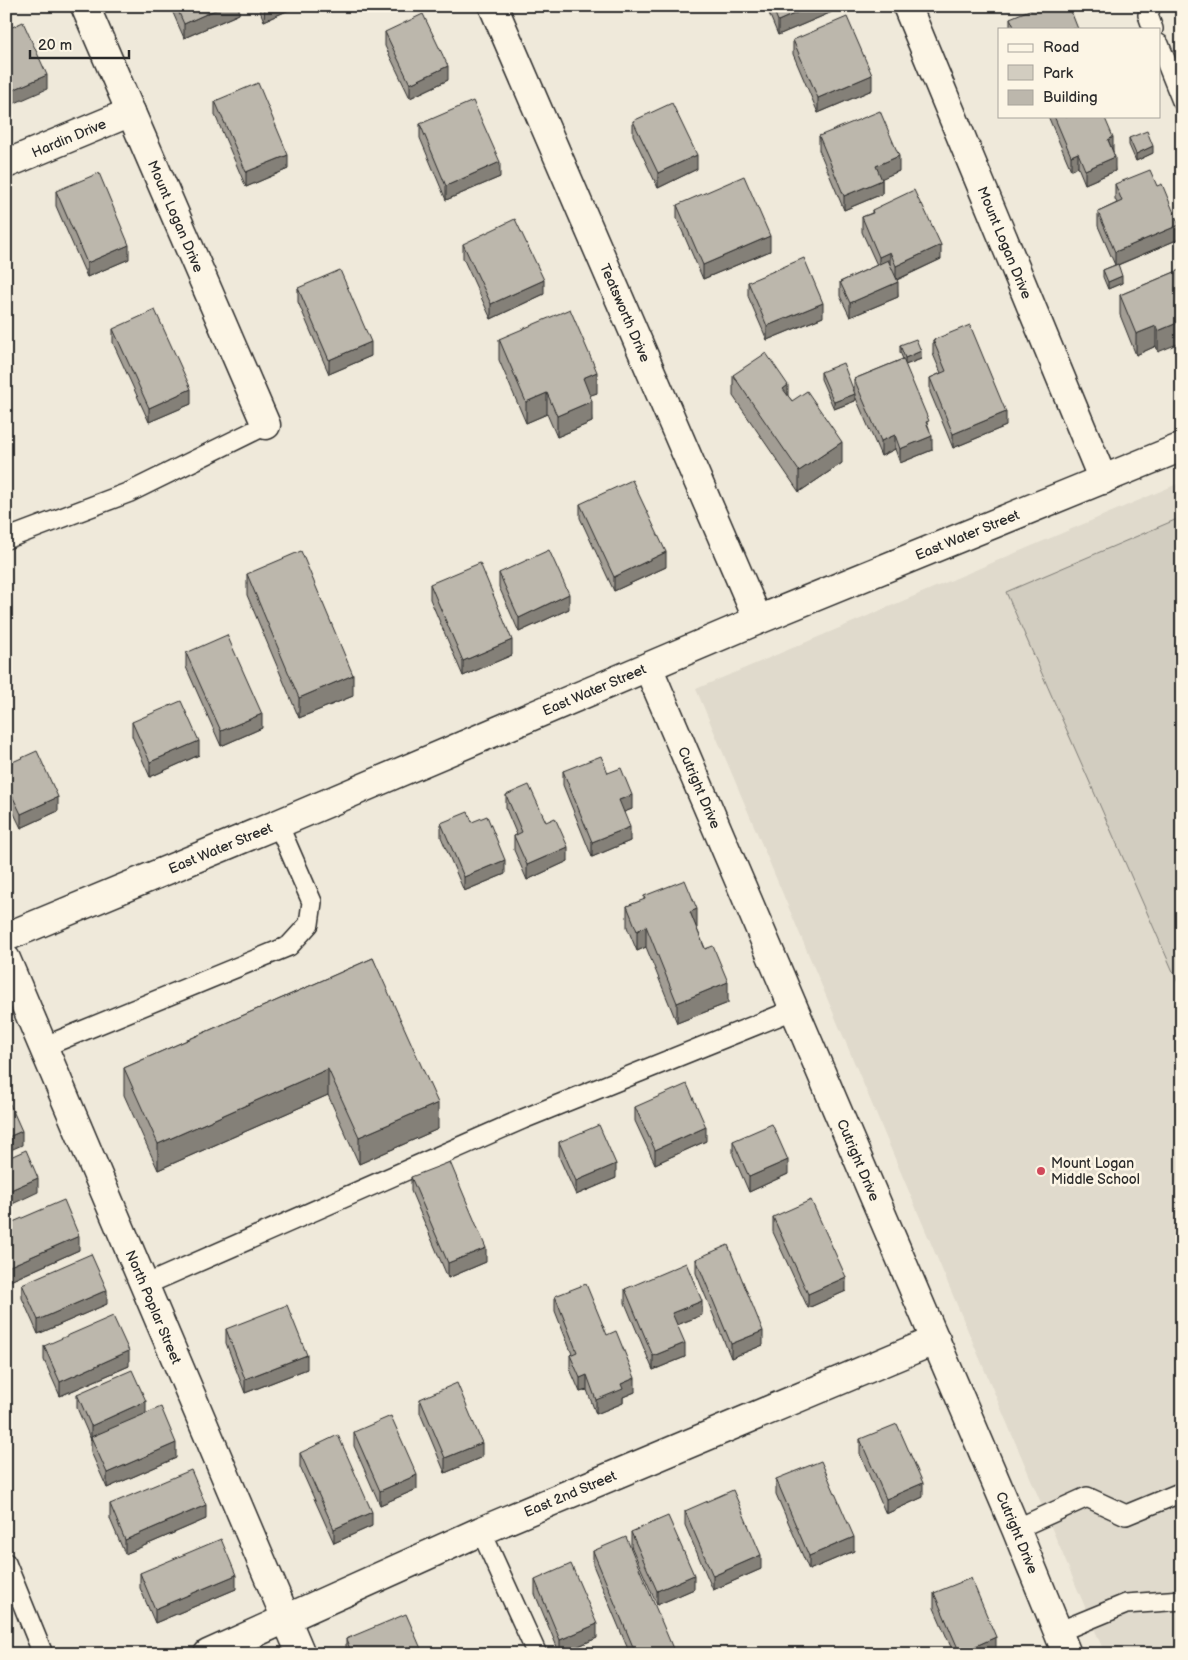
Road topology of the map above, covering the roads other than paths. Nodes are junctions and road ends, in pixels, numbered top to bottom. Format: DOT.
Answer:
graph roads {
  1 [pos="85,6"];
  2 [pos="493,6"];
  3 [pos="907,6"];
  4 [pos="1151,6"];
  5 [pos="1153,28"];
  6 [pos="1160,46"];
  7 [pos="1182,101"];
  8 [pos="131,112"];
  9 [pos="6,164"];
  10 [pos="266,425"];
  11 [pos="1182,447"];
  12 [pos="1103,480"];
  13 [pos="6,539"];
  14 [pos="758,620"];
  15 [pos="648,667"];
  16 [pos="278,824"];
  17 [pos="6,937"];
  18 [pos="6,959"];
  19 [pos="793,1010"];
  20 [pos="44,1047"];
  21 [pos="145,1285"];
  22 [pos="936,1340"];
  23 [pos="1182,1492"];
  24 [pos="1016,1529"];
  25 [pos="481,1531"];
  26 [pos="6,1563"];
  27 [pos="1182,1600"];
  28 [pos="286,1619"];
  29 [pos="1062,1643"];
  30 [pos="43,1654"];
  31 [pos="208,1654"];
  32 [pos="301,1654"];
  33 [pos="536,1654"];
  1 -- 8 [label="street, Mount Logan Drive"];
  2 -- 14 [label="street, Teatsworth Drive"];
  3 -- 12 [label="street, Mount Logan Drive"];
  4 -- 5 [label="lane"];
  6 -- 7 [label="lane"];
  8 -- 9 [label="street, Hardin Drive"];
  8 -- 10 [label="street, Mount Logan Drive"];
  10 -- 13 [label="lane"];
  11 -- 12 [label="street, East Water Street"];
  12 -- 14 [label="street, East Water Street"];
  14 -- 15 [label="street, East Water Street"];
  15 -- 16 [label="street, East Water Street"];
  15 -- 19 [label="street, Cutright Drive"];
  16 -- 17 [label="street, East Water Street"];
  16 -- 20 [label="lane"];
  18 -- 20 [label="street, North Poplar Street"];
  19 -- 21 [label="lane"];
  19 -- 22 [label="street, Cutright Drive"];
  20 -- 21 [label="street, North Poplar Street"];
  21 -- 28 [label="street, North Poplar Street"];
  22 -- 24 [label="street, Cutright Drive"];
  22 -- 25 [label="street, East 2nd Street"];
  23 -- 24 [label="lane"];
  24 -- 29 [label="street, Cutright Drive"];
  25 -- 28 [label="street, East 2nd Street"];
  25 -- 33 [label="lane"];
  26 -- 30 [label="lane"];
  27 -- 29 [label="lane"];
  28 -- 31 [label="street, East 2nd Street"];
  28 -- 32 [label="street, North Poplar Street"];
}
